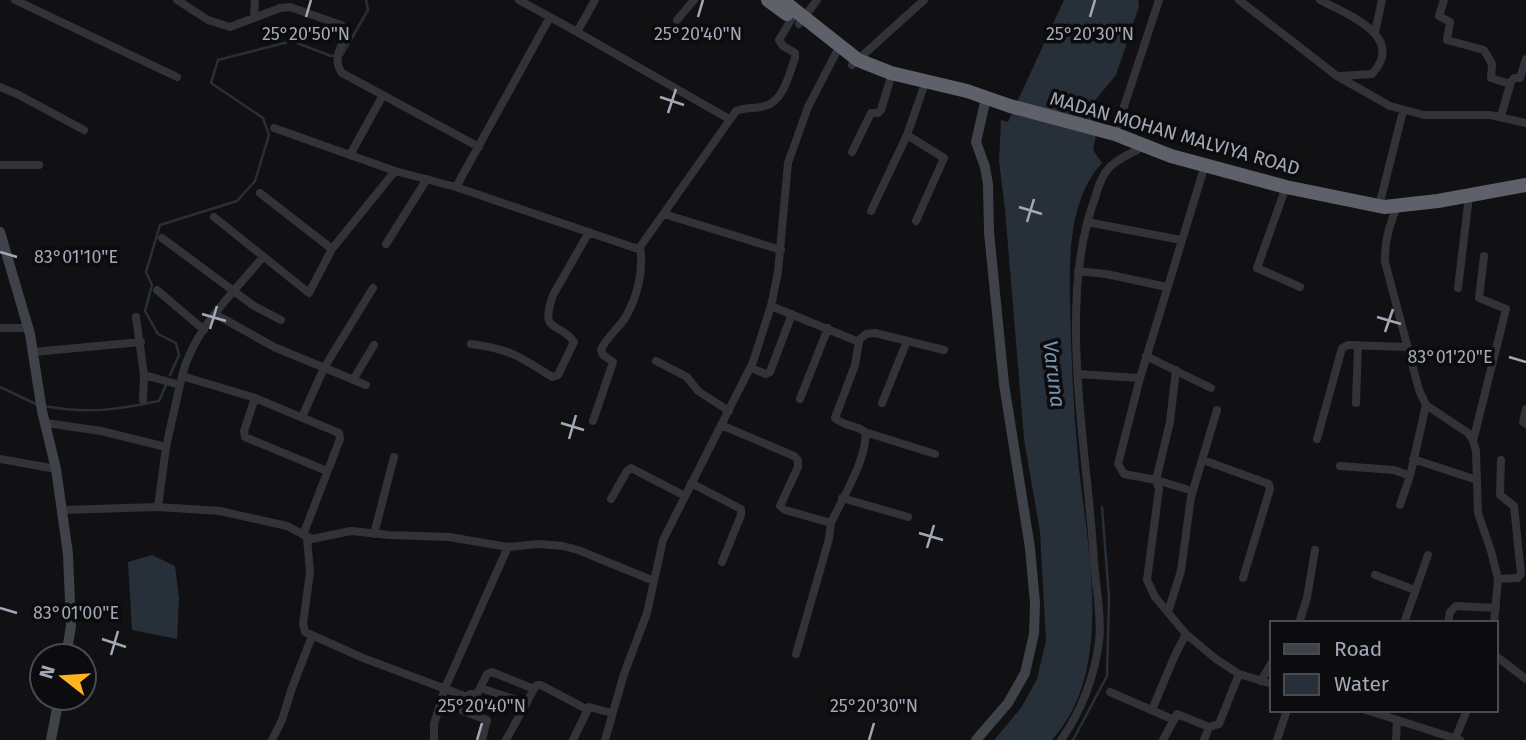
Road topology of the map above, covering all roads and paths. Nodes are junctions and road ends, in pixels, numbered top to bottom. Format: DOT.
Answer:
graph roads {
  1 [pos="15,0"];
  2 [pos="177,0"];
  3 [pos="255,0"];
  4 [pos="519,0"];
  5 [pos="595,0"];
  6 [pos="694,0"];
  7 [pos="768,0"];
  8 [pos="782,0"];
  9 [pos="817,0"];
  10 [pos="924,0"];
  11 [pos="1159,0"];
  12 [pos="1239,0"];
  13 [pos="1320,0"];
  14 [pos="1342,0"];
  15 [pos="1382,0"];
  16 [pos="1444,0"];
  17 [pos="1339,10"];
  18 [pos="254,17"];
  19 [pos="550,18"];
  20 [pos="677,20"];
  21 [pos="798,20"];
  22 [pos="577,32"];
  23 [pos="1375,32"];
  24 [pos="836,53"];
  25 [pos="1526,60"];
  26 [pos="855,63"];
  27 [pos="1337,76"];
  28 [pos="177,77"];
  29 [pos="890,80"];
  30 [pos="1510,85"];
  31 [pos="0,88"];
  32 [pos="923,89"];
  33 [pos="383,95"];
  34 [pos="983,97"];
  35 [pos="1403,111"];
  36 [pos="1501,116"];
  37 [pos="729,119"];
  38 [pos="1526,123"];
  39 [pos="274,128"];
  40 [pos="84,130"];
  41 [pos="1115,134"];
  42 [pos="907,135"];
  43 [pos="1144,146"];
  44 [pos="479,147"];
  45 [pos="852,152"];
  46 [pos="350,155"];
  47 [pos="0,165"];
  48 [pos="39,165"];
  49 [pos="1205,165"];
  50 [pos="395,171"];
  51 [pos="427,180"];
  52 [pos="1526,185"];
  53 [pos="456,187"];
  54 [pos="1286,187"];
  55 [pos="260,193"];
  56 [pos="1469,196"];
  57 [pos="1379,206"];
  58 [pos="1397,206"];
  59 [pos="870,211"];
  60 [pos="664,214"];
  61 [pos="214,217"];
  62 [pos="916,221"];
  63 [pos="1087,222"];
  64 [pos="0,232"];
  65 [pos="589,232"];
  66 [pos="162,238"];
  67 [pos="1181,240"];
  68 [pos="386,244"];
  69 [pos="640,247"];
  70 [pos="332,249"];
  71 [pos="781,250"];
  72 [pos="263,257"];
  73 [pos="1484,257"];
  74 [pos="1079,271"];
  75 [pos="1167,287"];
  76 [pos="1300,287"];
  77 [pos="373,288"];
  78 [pos="1458,288"];
  79 [pos="158,290"];
  80 [pos="234,292"];
  81 [pos="771,306"];
  82 [pos="215,314"];
  83 [pos="792,314"];
  84 [pos="136,317"];
  85 [pos="281,320"];
  86 [pos="0,328"];
  87 [pos="28,328"];
  88 [pos="828,328"];
  89 [pos="204,330"];
  90 [pos="859,340"];
  91 [pos="908,341"];
  92 [pos="141,342"];
  93 [pos="471,344"];
  94 [pos="374,345"];
  95 [pos="1358,345"];
  96 [pos="1407,347"];
  97 [pos="944,350"];
  98 [pos="33,352"];
  99 [pos="1146,356"];
  100 [pos="656,361"];
  101 [pos="324,368"];
  102 [pos="751,368"];
  103 [pos="1176,370"];
  104 [pos="1078,374"];
  105 [pos="144,375"];
  106 [pos="1140,378"];
  107 [pos="353,380"];
  108 [pos="181,381"];
  109 [pos="366,385"];
  110 [pos="1211,388"];
  111 [pos="255,398"];
  112 [pos="800,399"];
  113 [pos="143,400"];
  114 [pos="882,403"];
  115 [pos="1356,403"];
  116 [pos="1426,405"];
  117 [pos="1526,409"];
  118 [pos="1217,410"];
  119 [pos="729,411"];
  120 [pos="302,417"];
  121 [pos="593,421"];
  122 [pos="46,423"];
  123 [pos="1526,424"];
  124 [pos="722,425"];
  125 [pos="865,432"];
  126 [pos="1317,439"];
  127 [pos="1473,441"];
  128 [pos="166,447"];
  129 [pos="935,454"];
  130 [pos="394,457"];
  131 [pos="1413,459"];
  132 [pos="0,460"];
  133 [pos="1203,460"];
  134 [pos="1501,460"];
  135 [pos="1340,466"];
  136 [pos="56,469"];
  137 [pos="327,471"];
  138 [pos="1410,475"];
  139 [pos="1156,480"];
  140 [pos="1477,480"];
  141 [pos="691,483"];
  142 [pos="1186,489"];
  143 [pos="685,496"];
  144 [pos="842,498"];
  145 [pos="611,499"];
  146 [pos="1400,505"];
  147 [pos="158,507"];
  148 [pos="62,510"];
  149 [pos="908,517"];
  150 [pos="831,523"];
  151 [pos="374,534"];
  152 [pos="305,537"];
  153 [pos="508,547"];
  154 [pos="1315,550"];
  155 [pos="1522,554"];
  156 [pos="1428,555"];
  157 [pos="722,562"];
  158 [pos="1375,575"];
  159 [pos="1243,578"];
  160 [pos="1498,579"];
  161 [pos="654,581"];
  162 [pos="1415,590"];
  163 [pos="1496,608"];
  164 [pos="1168,612"];
  165 [pos="1300,621"];
  166 [pos="1405,621"];
  167 [pos="1448,621"];
  168 [pos="1494,621"];
  169 [pos="1186,634"];
  170 [pos="312,636"];
  171 [pos="68,642"];
  172 [pos="796,654"];
  173 [pos="1498,658"];
  174 [pos="1270,665"];
  175 [pos="1239,674"];
  176 [pos="1526,679"];
  177 [pos="1261,681"];
  178 [pos="1270,683"];
  179 [pos="445,688"];
  180 [pos="480,688"];
  181 [pos="534,689"];
  182 [pos="1110,692"];
  183 [pos="467,697"];
  184 [pos="527,704"];
  185 [pos="588,710"];
  186 [pos="1152,710"];
  187 [pos="56,712"];
  188 [pos="1286,712"];
  189 [pos="1372,712"];
  190 [pos="1466,712"];
  191 [pos="612,713"];
  192 [pos="1172,719"];
  193 [pos="1397,721"];
  194 [pos="1209,727"];
  195 [pos="1436,737"];
  196 [pos="1458,739"];
  197 [pos="51,740"];
  198 [pos="272,740"];
  199 [pos="435,740"];
  200 [pos="482,740"];
  201 [pos="506,740"];
  202 [pos="573,740"];
  203 [pos="605,740"];
  204 [pos="976,740"];
  205 [pos="1061,740"];
  206 [pos="1163,740"];
  207 [pos="1204,740"];
  208 [pos="1277,740"];
  209 [pos="1396,740"];
  1 -- 28 [label="street"];
  2 -- 18 [label="street"];
  3 -- 18 [label="street"];
  4 -- 19 [label="street"];
  5 -- 22 [label="street"];
  6 -- 20 [label="street"];
  7 -- 21 [label="highway, MADAN MOHAN MALVIYA ROAD"];
  8 -- 21 [label="highway, MADAN MOHAN MALVIYA ROAD"];
  9 -- 21 [label="street"];
  10 -- 26 [label="street"];
  11 -- 41 [label="street"];
  12 -- 27 [label="street"];
  13 -- 17 [label="street"];
  14 -- 17 [label="street"];
  15 -- 23 [label="street"];
  16 -- 30 [label="street"];
  17 -- 23 [label="street"];
  18 -- 33 [label="street"];
  19 -- 22 [label="street"];
  19 -- 44 [label="street"];
  21 -- 24 [label="highway, MADAN MOHAN MALVIYA ROAD"];
  21 -- 26 [label="highway, MADAN MOHAN MALVIYA ROAD"];
  21 -- 37 [label="street"];
  22 -- 37 [label="street"];
  23 -- 27 [label="street"];
  24 -- 26 [label="highway, MADAN MOHAN MALVIYA ROAD"];
  24 -- 71 [label="street"];
  25 -- 30 [label="street"];
  26 -- 29 [label="highway, MADAN MOHAN MALVIYA ROAD"];
  26 -- 34 [label="highway, MADAN MOHAN MALVIYA ROAD"];
  27 -- 35 [label="street"];
  29 -- 32 [label="highway, MADAN MOHAN MALVIYA ROAD"];
  29 -- 45 [label="street"];
  30 -- 36 [label="street"];
  31 -- 40 [label="street"];
  32 -- 34 [label="highway, MADAN MOHAN MALVIYA ROAD"];
  32 -- 42 [label="street"];
  33 -- 44 [label="street"];
  33 -- 46 [label="street"];
  34 -- 41 [label="highway, MADAN MOHAN MALVIYA ROAD"];
  34 -- 204 [label="street"];
  35 -- 36 [label="street"];
  35 -- 57 [label="street"];
  36 -- 38 [label="street"];
  37 -- 60 [label="street"];
  39 -- 46 [label="street"];
  41 -- 43 [label="highway, MADAN MOHAN MALVIYA ROAD"];
  42 -- 59 [label="street"];
  42 -- 62 [label="street"];
  43 -- 49 [label="highway, MADAN MOHAN MALVIYA ROAD"];
  43 -- 63 [label="street"];
  44 -- 53 [label="street"];
  46 -- 50 [label="street"];
  47 -- 48 [label="street"];
  49 -- 54 [label="highway, MADAN MOHAN MALVIYA ROAD"];
  49 -- 67 [label="street"];
  50 -- 51 [label="street"];
  50 -- 70 [label="street"];
  51 -- 53 [label="street"];
  51 -- 68 [label="street"];
  52 -- 56 [label="highway, MADAN MOHAN MALVIYA ROAD"];
  53 -- 65 [label="street"];
  54 -- 57 [label="highway, MADAN MOHAN MALVIYA ROAD"];
  54 -- 76 [label="street"];
  55 -- 70 [label="street"];
  56 -- 58 [label="highway, MADAN MOHAN MALVIYA ROAD"];
  56 -- 78 [label="street"];
  57 -- 58 [label="highway, MADAN MOHAN MALVIYA ROAD"];
  58 -- 96 [label="street"];
  60 -- 69 [label="street"];
  60 -- 71 [label="street"];
  61 -- 72 [label="street"];
  63 -- 67 [label="street"];
  63 -- 74 [label="street"];
  64 -- 87 [label="street"];
  65 -- 69 [label="street"];
  65 -- 93 [label="street"];
  66 -- 80 [label="street"];
  67 -- 75 [label="street"];
  69 -- 121 [label="street"];
  70 -- 72 [label="street"];
  71 -- 81 [label="street"];
  72 -- 80 [label="street"];
  73 -- 127 [label="street"];
  74 -- 75 [label="street"];
  74 -- 104 [label="street"];
  75 -- 99 [label="street"];
  77 -- 101 [label="street"];
  79 -- 89 [label="street"];
  80 -- 82 [label="street"];
  80 -- 85 [label="street"];
  81 -- 83 [label="street"];
  81 -- 102 [label="street"];
  82 -- 89 [label="street"];
  82 -- 101 [label="street"];
  83 -- 88 [label="street"];
  83 -- 102 [label="street"];
  84 -- 92 [label="street"];
  86 -- 87 [label="street"];
  87 -- 98 [label="street"];
  88 -- 90 [label="street"];
  88 -- 112 [label="street"];
  89 -- 108 [label="street"];
  90 -- 91 [label="street"];
  90 -- 125 [label="street"];
  91 -- 97 [label="street"];
  91 -- 114 [label="street"];
  92 -- 98 [label="street"];
  92 -- 105 [label="street"];
  94 -- 107 [label="street"];
  95 -- 96 [label="street"];
  95 -- 115 [label="street"];
  95 -- 126 [label="street"];
  96 -- 116 [label="street"];
  98 -- 122 [label="street"];
  99 -- 103 [label="street"];
  99 -- 106 [label="street"];
  100 -- 119 [label="street"];
  101 -- 107 [label="street"];
  101 -- 120 [label="street"];
  102 -- 119 [label="street"];
  103 -- 110 [label="street"];
  103 -- 139 [label="street"];
  104 -- 106 [label="street"];
  104 -- 205 [label="street"];
  105 -- 108 [label="street"];
  105 -- 113 [label="street"];
  106 -- 139 [label="street"];
  107 -- 109 [label="street"];
  108 -- 111 [label="street"];
  108 -- 128 [label="street"];
  111 -- 120 [label="street"];
  111 -- 137 [label="street"];
  116 -- 127 [label="street"];
  116 -- 131 [label="street"];
  117 -- 123 [label="street"];
  118 -- 133 [label="street"];
  119 -- 124 [label="street"];
  120 -- 137 [label="street"];
  122 -- 128 [label="street"];
  122 -- 136 [label="street"];
  124 -- 141 [label="street"];
  124 -- 150 [label="street"];
  125 -- 129 [label="street"];
  125 -- 144 [label="street"];
  127 -- 140 [label="street"];
  128 -- 147 [label="street"];
  130 -- 151 [label="street"];
  131 -- 138 [label="street"];
  131 -- 140 [label="street"];
  132 -- 136 [label="street"];
  133 -- 159 [label="street"];
  133 -- 164 [label="street"];
  134 -- 155 [label="street"];
  135 -- 138 [label="street"];
  136 -- 148 [label="street"];
  137 -- 152 [label="street"];
  138 -- 146 [label="street"];
  139 -- 142 [label="street"];
  139 -- 164 [label="street"];
  140 -- 160 [label="street"];
  141 -- 143 [label="street"];
  141 -- 157 [label="street"];
  143 -- 145 [label="street"];
  143 -- 161 [label="street"];
  144 -- 149 [label="street"];
  144 -- 150 [label="street"];
  147 -- 148 [label="street"];
  147 -- 152 [label="street"];
  148 -- 171 [label="street"];
  150 -- 172 [label="street"];
  151 -- 152 [label="street"];
  151 -- 153 [label="street"];
  152 -- 170 [label="street"];
  153 -- 161 [label="street"];
  153 -- 179 [label="street"];
  154 -- 165 [label="street"];
  155 -- 160 [label="street"];
  156 -- 162 [label="street"];
  158 -- 162 [label="street"];
  160 -- 163 [label="street"];
  161 -- 191 [label="street"];
  162 -- 166 [label="street"];
  163 -- 167 [label="street"];
  163 -- 168 [label="street"];
  164 -- 169 [label="street"];
  169 -- 175 [label="street"];
  169 -- 186 [label="street"];
  170 -- 179 [label="street"];
  170 -- 198 [label="street"];
  173 -- 176 [label="street"];
  174 -- 177 [label="street"];
  175 -- 177 [label="street"];
  175 -- 194 [label="street"];
  177 -- 178 [label="street"];
  179 -- 183 [label="street"];
  179 -- 199 [label="street"];
  180 -- 181 [label="street"];
  180 -- 183 [label="street"];
  180 -- 184 [label="street"];
  181 -- 184 [label="street"];
  181 -- 185 [label="street"];
  182 -- 186 [label="street"];
  183 -- 200 [label="street"];
  184 -- 201 [label="street"];
  185 -- 191 [label="street"];
  185 -- 202 [label="street"];
  186 -- 192 [label="street"];
  187 -- 197 [label="street"];
  188 -- 208 [label="street"];
  189 -- 193 [label="street"];
  190 -- 196 [label="street"];
  191 -- 203 [label="street"];
  192 -- 194 [label="street"];
  192 -- 206 [label="street"];
  193 -- 195 [label="street"];
  193 -- 209 [label="street"];
  194 -- 207 [label="street"];
  195 -- 196 [label="street"];
}
